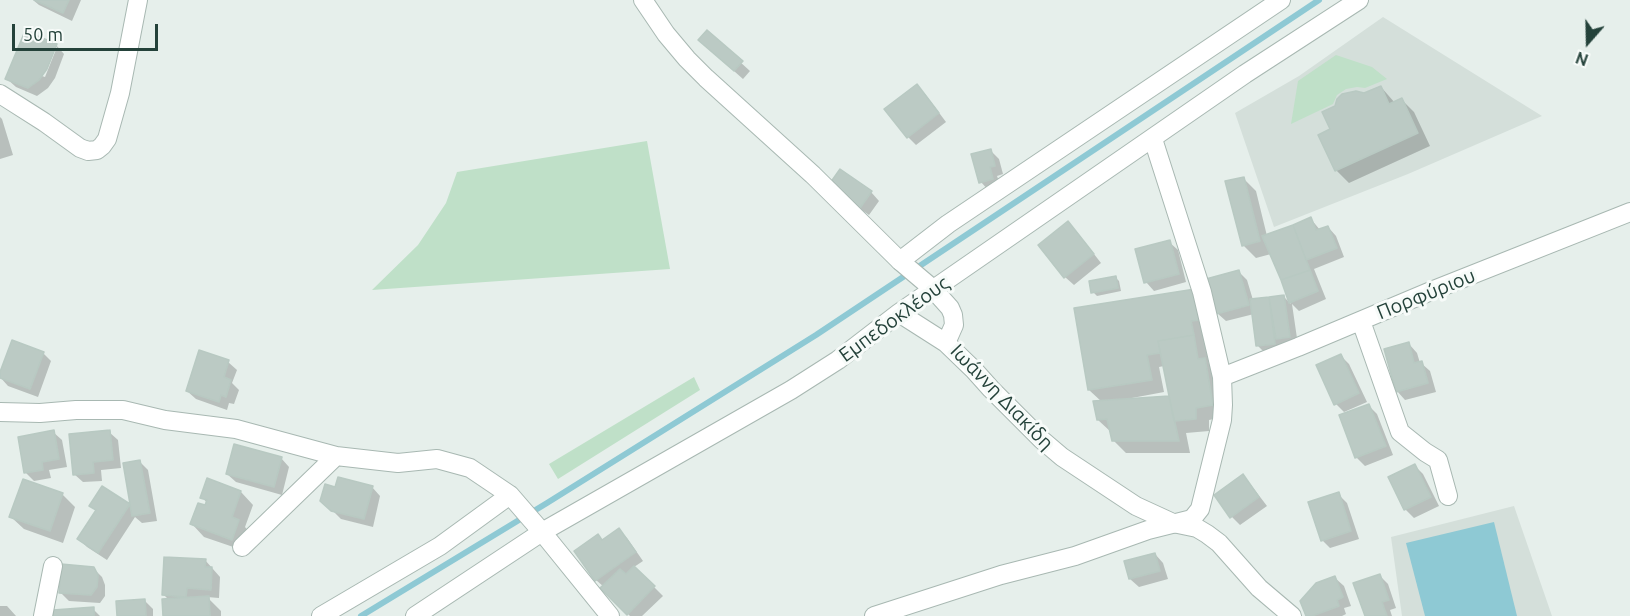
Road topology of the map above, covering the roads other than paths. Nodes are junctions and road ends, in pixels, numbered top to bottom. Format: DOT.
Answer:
graph roads {
  1 [pos="138,0"];
  2 [pos="643,0"];
  3 [pos="1281,0"];
  4 [pos="1359,0"];
  5 [pos="0,94"];
  6 [pos="1153,139"];
  7 [pos="1630,212"];
  8 [pos="900,261"];
  9 [pos="933,289"];
  10 [pos="899,312"];
  11 [pos="1361,321"];
  12 [pos="946,343"];
  13 [pos="1222,377"];
  14 [pos="0,412"];
  15 [pos="336,456"];
  16 [pos="1448,496"];
  17 [pos="515,500"];
  18 [pos="1173,523"];
  19 [pos="542,532"];
  20 [pos="242,547"];
  21 [pos="52,566"];
  22 [pos="43,616"];
  23 [pos="321,616"];
  24 [pos="415,616"];
  25 [pos="610,616"];
  26 [pos="874,616"];
  27 [pos="1292,616"];
  1 -- 5 [label="street"];
  2 -- 8 [label="street, Ιωάννη Διακίδη"];
  3 -- 8 [label="street"];
  4 -- 6 [label="street, Εμπεδοκλέους"];
  6 -- 9 [label="street, Εμπεδοκλέους"];
  6 -- 13 [label="street"];
  7 -- 11 [label="street, Πορφύριου"];
  8 -- 9 [label="street, Ιωάννη Διακίδη"];
  9 -- 10 [label="street, Εμπεδοκλέους"];
  9 -- 12 [label="street, Ιωάννη Διακίδη"];
  10 -- 12 [label="street"];
  10 -- 19 [label="street, Εμπεδοκλέους"];
  11 -- 13 [label="street, Πορφύριου"];
  11 -- 16 [label="street"];
  12 -- 18 [label="street, Ιωάννη Διακίδη"];
  13 -- 18 [label="street"];
  14 -- 15 [label="street"];
  15 -- 17 [label="street"];
  15 -- 20 [label="street"];
  17 -- 19 [label="street"];
  17 -- 23 [label="street"];
  18 -- 26 [label="street"];
  18 -- 27 [label="street, Ιωάννη Διακίδη"];
  19 -- 24 [label="street, Εμπεδοκλέους"];
  19 -- 25 [label="street"];
  21 -- 22 [label="street"];
}
